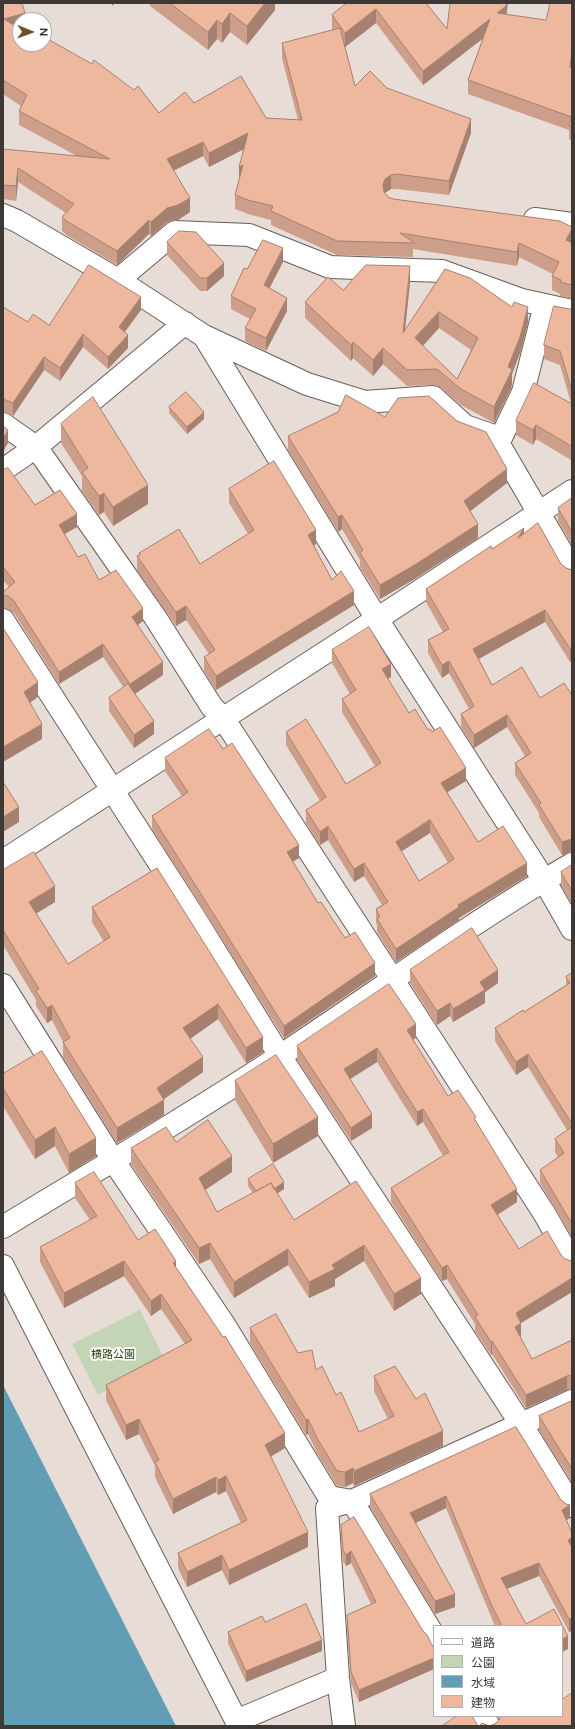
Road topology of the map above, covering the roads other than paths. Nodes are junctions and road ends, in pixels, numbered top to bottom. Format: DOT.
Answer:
graph roads {
  1 [pos="3,215"];
  2 [pos="513,216"];
  3 [pos="572,224"];
  4 [pos="118,280"];
  5 [pos="545,305"];
  6 [pos="572,311"];
  7 [pos="185,323"];
  8 [pos="204,336"];
  9 [pos="3,424"];
  10 [pos="498,444"];
  11 [pos="36,447"];
  12 [pos="3,470"];
  13 [pos="572,491"];
  14 [pos="538,514"];
  15 [pos="572,570"];
  16 [pos="377,619"];
  17 [pos="3,620"];
  18 [pos="223,718"];
  19 [pos="113,791"];
  20 [pos="3,861"];
  21 [pos="572,864"];
  22 [pos="544,880"];
  23 [pos="572,929"];
  24 [pos="391,980"];
  25 [pos="3,985"];
  26 [pos="280,1056"];
  27 [pos="112,1160"];
  28 [pos="3,1227"];
  29 [pos="572,1262"];
  30 [pos="3,1266"];
  31 [pos="572,1401"];
  32 [pos="521,1424"];
  33 [pos="352,1501"];
  34 [pos="572,1506"];
  35 [pos="433,1634"];
  36 [pos="338,1678"];
  37 [pos="484,1717"];
  38 [pos="237,1723"];
  39 [pos="344,1726"];
  40 [pos="489,1726"];
  1 -- 4 [label="street"];
  2 -- 3 [label="street"];
  4 -- 5 [label="street"];
  4 -- 7 [label="street"];
  5 -- 6 [label="street"];
  5 -- 10 [label="street"];
  7 -- 8 [label="street"];
  7 -- 11 [label="street"];
  8 -- 10 [label="street"];
  8 -- 16 [label="street"];
  9 -- 11 [label="street"];
  10 -- 14 [label="street"];
  11 -- 12 [label="street"];
  11 -- 18 [label="street"];
  13 -- 14 [label="street"];
  14 -- 15 [label="street"];
  14 -- 16 [label="street"];
  16 -- 18 [label="street"];
  16 -- 22 [label="street"];
  17 -- 19 [label="street"];
  18 -- 19 [label="street"];
  18 -- 24 [label="street"];
  19 -- 20 [label="street"];
  19 -- 26 [label="street"];
  21 -- 22 [label="street"];
  22 -- 23 [label="street"];
  22 -- 24 [label="street"];
  24 -- 26 [label="street"];
  24 -- 29 [label="street"];
  25 -- 27 [label="street"];
  26 -- 27 [label="street"];
  26 -- 32 [label="street"];
  27 -- 28 [label="street"];
  27 -- 33 [label="street"];
  30 -- 38 [label="street"];
  31 -- 32 [label="street"];
  32 -- 33 [label="street"];
  32 -- 34 [label="street"];
  33 -- 35 [label="street"];
  33 -- 36 [label="street"];
  36 -- 38 [label="street"];
  36 -- 39 [label="street"];
  37 -- 40 [label="street"];
}
